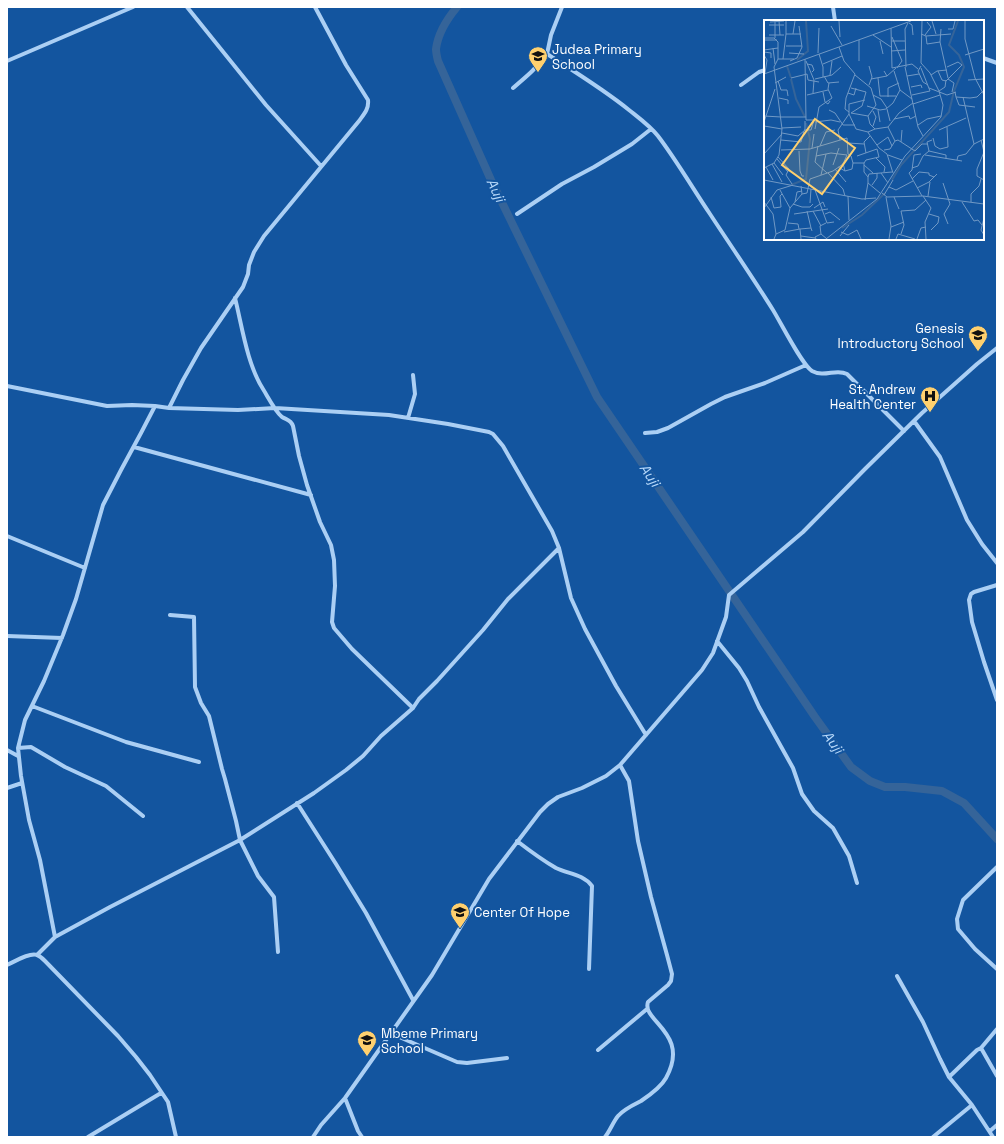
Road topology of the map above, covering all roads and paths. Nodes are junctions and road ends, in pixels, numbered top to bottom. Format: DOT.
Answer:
graph roads {
  1 [pos="133,7"];
  2 [pos="187,7"];
  3 [pos="315,7"];
  4 [pos="562,7"];
  5 [pos="834,7"];
  6 [pos="835,20"];
  7 [pos="547,54"];
  8 [pos="984,58"];
  9 [pos="7,61"];
  10 [pos="997,63"];
  11 [pos="764,70"];
  12 [pos="741,86"];
  13 [pos="513,88"];
  14 [pos="650,129"];
  15 [pos="321,166"];
  16 [pos="517,214"];
  17 [pos="236,298"];
  18 [pos="997,348"];
  19 [pos="806,365"];
  20 [pos="413,375"];
  21 [pos="7,386"];
  22 [pos="155,406"];
  23 [pos="169,408"];
  24 [pos="275,408"];
  25 [pos="408,418"];
  26 [pos="914,421"];
  27 [pos="904,431"];
  28 [pos="645,434"];
  29 [pos="134,447"];
  30 [pos="311,495"];
  31 [pos="7,536"];
  32 [pos="559,548"];
  33 [pos="997,563"];
  34 [pos="85,568"];
  35 [pos="997,585"];
  36 [pos="170,615"];
  37 [pos="7,636"];
  38 [pos="62,638"];
  39 [pos="717,642"];
  40 [pos="997,700"];
  41 [pos="32,706"];
  42 [pos="413,708"];
  43 [pos="646,735"];
  44 [pos="18,748"];
  45 [pos="7,750"];
  46 [pos="18,756"];
  47 [pos="199,762"];
  48 [pos="620,765"];
  49 [pos="22,783"];
  50 [pos="7,788"];
  51 [pos="297,803"];
  52 [pos="143,816"];
  53 [pos="240,840"];
  54 [pos="517,841"];
  55 [pos="997,867"];
  56 [pos="857,883"];
  57 [pos="56,937"];
  58 [pos="278,952"];
  59 [pos="37,955"];
  60 [pos="7,965"];
  61 [pos="589,969"];
  62 [pos="997,969"];
  63 [pos="897,976"];
  64 [pos="414,1000"];
  65 [pos="647,1009"];
  66 [pos="997,1028"];
  67 [pos="390,1033"];
  68 [pos="981,1048"];
  69 [pos="598,1050"];
  70 [pos="508,1058"];
  71 [pos="997,1076"];
  72 [pos="949,1077"];
  73 [pos="161,1093"];
  74 [pos="345,1098"];
  75 [pos="972,1105"];
  76 [pos="997,1125"];
  77 [pos="990,1131"];
  78 [pos="88,1137"];
  79 [pos="176,1137"];
  80 [pos="313,1137"];
  81 [pos="362,1137"];
  82 [pos="605,1137"];
  83 [pos="933,1137"];
  84 [pos="993,1137"];
  1 -- 9 [label="street"];
  2 -- 15 [label="street"];
  3 -- 15 [label="street"];
  4 -- 7 [label="street"];
  5 -- 6 [label="street"];
  7 -- 13 [label="street"];
  7 -- 14 [label="street"];
  8 -- 10 [label="street"];
  11 -- 12 [label="street"];
  14 -- 16 [label="street"];
  14 -- 19 [label="street"];
  15 -- 17 [label="street"];
  17 -- 23 [label="street"];
  17 -- 24 [label="street"];
  18 -- 26 [label="street"];
  19 -- 27 [label="street"];
  19 -- 28 [label="street"];
  20 -- 25 [label="street"];
  21 -- 22 [label="street"];
  22 -- 23 [label="street"];
  22 -- 29 [label="street"];
  23 -- 24 [label="street"];
  24 -- 25 [label="street"];
  24 -- 30 [label="street"];
  25 -- 32 [label="street"];
  26 -- 27 [label="street"];
  26 -- 33 [label="street"];
  27 -- 39 [label="street"];
  29 -- 30 [label="street"];
  29 -- 34 [label="street"];
  30 -- 42 [label="street"];
  31 -- 34 [label="street"];
  32 -- 42 [label="street"];
  32 -- 43 [label="street"];
  34 -- 38 [label="street"];
  35 -- 40 [label="street"];
  36 -- 53 [label="street"];
  37 -- 38 [label="street"];
  38 -- 41 [label="street"];
  39 -- 43 [label="street"];
  39 -- 56 [label="street"];
  41 -- 44 [label="street"];
  41 -- 47 [label="street"];
  42 -- 51 [label="street"];
  43 -- 48 [label="street"];
  44 -- 46 [label="street"];
  44 -- 52 [label="street"];
  45 -- 46 [label="street"];
  46 -- 49 [label="street"];
  48 -- 54 [label="street"];
  48 -- 65 [label="street"];
  49 -- 50 [label="street"];
  49 -- 57 [label="street"];
  51 -- 53 [label="street"];
  51 -- 64 [label="street"];
  53 -- 57 [label="street"];
  53 -- 58 [label="street"];
  54 -- 61 [label="street"];
  54 -- 64 [label="street"];
  55 -- 62 [label="street"];
  57 -- 59 [label="street"];
  59 -- 60 [label="street"];
  59 -- 73 [label="street"];
  63 -- 72 [label="street"];
  64 -- 67 [label="street"];
  65 -- 69 [label="street"];
  65 -- 82 [label="street"];
  66 -- 68 [label="street"];
  67 -- 70 [label="street"];
  67 -- 74 [label="street"];
  68 -- 71 [label="street"];
  68 -- 72 [label="street"];
  72 -- 75 [label="street"];
  73 -- 78 [label="street"];
  73 -- 79 [label="street"];
  74 -- 80 [label="street"];
  74 -- 81 [label="street"];
  75 -- 77 [label="street"];
  75 -- 83 [label="street"];
  76 -- 77 [label="street"];
  77 -- 84 [label="street"];
}
